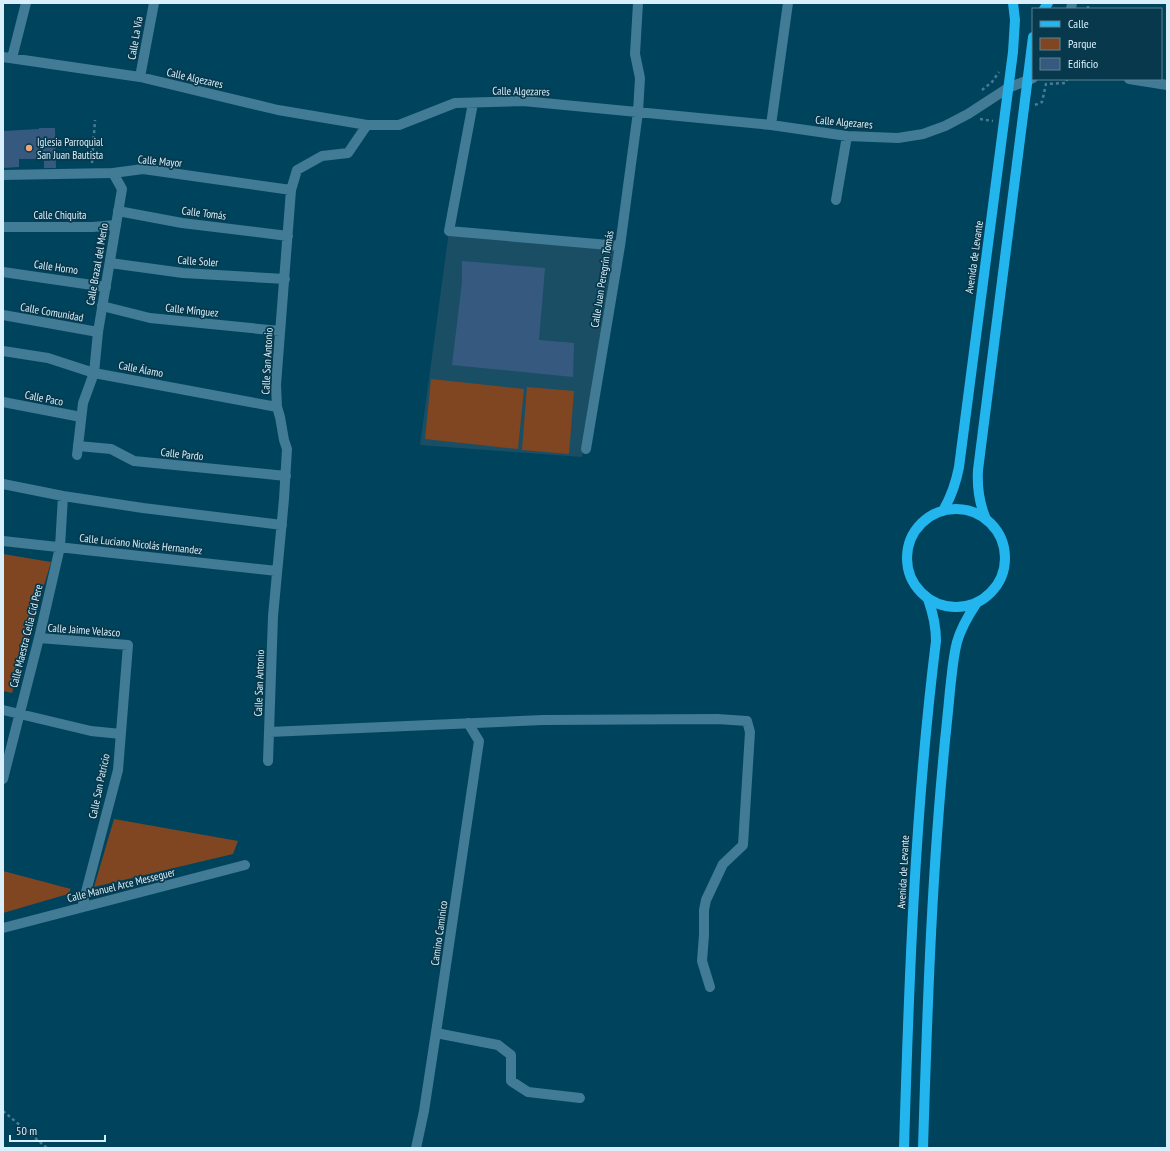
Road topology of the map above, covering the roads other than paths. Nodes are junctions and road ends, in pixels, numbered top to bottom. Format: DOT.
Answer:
graph roads {
  1 [pos="26,3"];
  2 [pos="154,3"];
  3 [pos="638,3"];
  4 [pos="788,3"];
  5 [pos="1013,3"];
  6 [pos="1032,51"];
  7 [pos="8,58"];
  8 [pos="140,77"];
  9 [pos="1030,79"];
  10 [pos="1135,80"];
  11 [pos="1167,85"];
  12 [pos="1008,88"];
  13 [pos="473,102"];
  14 [pos="638,112"];
  15 [pos="367,125"];
  16 [pos="771,125"];
  17 [pos="847,136"];
  18 [pos="113,173"];
  19 [pos="3,175"];
  20 [pos="291,190"];
  21 [pos="836,200"];
  22 [pos="118,211"];
  23 [pos="116,225"];
  24 [pos="3,227"];
  25 [pos="288,236"];
  26 [pos="620,246"];
  27 [pos="110,263"];
  28 [pos="3,272"];
  29 [pos="285,279"];
  30 [pos="106,287"];
  31 [pos="102,306"];
  32 [pos="3,315"];
  33 [pos="280,331"];
  34 [pos="98,332"];
  35 [pos="3,351"];
  36 [pos="94,373"];
  37 [pos="3,402"];
  38 [pos="277,407"];
  39 [pos="81,418"];
  40 [pos="586,449"];
  41 [pos="78,450"];
  42 [pos="286,476"];
  43 [pos="3,484"];
  44 [pos="63,496"];
  45 [pos="943,511"];
  46 [pos="986,518"];
  47 [pos="282,525"];
  48 [pos="3,541"];
  49 [pos="60,547"];
  50 [pos="277,571"];
  51 [pos="928,599"];
  52 [pos="976,604"];
  53 [pos="39,638"];
  54 [pos="128,645"];
  55 [pos="3,710"];
  56 [pos="20,714"];
  57 [pos="468,723"];
  58 [pos="269,732"];
  59 [pos="121,734"];
  60 [pos="268,761"];
  61 [pos="3,779"];
  62 [pos="245,865"];
  63 [pos="82,907"];
  64 [pos="3,928"];
  65 [pos="710,986"];
  66 [pos="436,1033"];
  67 [pos="580,1098"];
  68 [pos="416,1148"];
  69 [pos="904,1148"];
  70 [pos="923,1148"];
  1 -- 7 [label="street"];
  2 -- 8 [label="street, Calle La Vía"];
  3 -- 14 [label="street, Calle Juan Peregrín Tomás"];
  4 -- 16 [label="street"];
  5 -- 12 [label="main road, Avenida de Levante"];
  6 -- 9 [label="main road"];
  7 -- 8 [label="street, Calle Algezares"];
  8 -- 15 [label="street, Calle Algezares"];
  9 -- 12 [label="street, Calle Algezares"];
  9 -- 46 [label="main road"];
  10 -- 11 [label="street"];
  12 -- 17 [label="street, Calle Algezares"];
  12 -- 45 [label="main road, Avenida de Levante"];
  13 -- 14 [label="street, Calle Algezares"];
  13 -- 15 [label="street, Calle Algezares"];
  13 -- 26 [label="street"];
  14 -- 16 [label="street, Calle Algezares"];
  14 -- 26 [label="street, Calle Juan Peregrín Tomás"];
  15 -- 20 [label="street, Calle San Antonio"];
  16 -- 17 [label="street, Calle Algezares"];
  17 -- 21 [label="street"];
  18 -- 19 [label="street, Calle Mayor"];
  18 -- 20 [label="street, Calle Mayor"];
  18 -- 22 [label="street, Calle Brazal del Merlo"];
  20 -- 25 [label="street, Calle San Antonio"];
  22 -- 23 [label="street, Calle Brazal del Merlo"];
  22 -- 25 [label="street, Calle Tomás"];
  23 -- 24 [label="street, Calle Chiquita"];
  23 -- 27 [label="street, Calle Brazal del Merlo"];
  25 -- 29 [label="street, Calle San Antonio"];
  26 -- 40 [label="street, Calle Juan Peregrín Tomás"];
  27 -- 29 [label="street, Calle Soler"];
  27 -- 30 [label="street, Calle Brazal del Merlo"];
  28 -- 30 [label="street, Calle Horno"];
  29 -- 33 [label="street, Calle San Antonio"];
  30 -- 31 [label="street, Calle Brazal del Merlo"];
  31 -- 33 [label="street, Calle Mínguez"];
  31 -- 34 [label="street, Calle Brazal del Merlo"];
  32 -- 34 [label="street, Calle Comunidad"];
  33 -- 38 [label="street, Calle San Antonio"];
  34 -- 36 [label="street, Calle Brazal del Merlo"];
  35 -- 36 [label="street, Calle Álamo"];
  36 -- 38 [label="street, Calle Álamo"];
  36 -- 39 [label="street, Calle Brazal del Merlo"];
  37 -- 39 [label="street, Calle Paco"];
  38 -- 42 [label="street, Calle San Antonio"];
  39 -- 41 [label="street, Calle Brazal del Merlo"];
  41 -- 42 [label="street, Calle Pardo"];
  42 -- 47 [label="street, Calle San Antonio"];
  43 -- 44 [label="street"];
  44 -- 47 [label="street"];
  44 -- 49 [label="street, Calle Maestra Celia Cid Pere"];
  45 -- 46 [label="main road"];
  45 -- 51 [label="main road"];
  46 -- 52 [label="main road"];
  47 -- 50 [label="street, Calle San Antonio"];
  48 -- 49 [label="street, Calle Luciano Nicolás Hernandez"];
  49 -- 50 [label="street, Calle Luciano Nicolás Hernandez"];
  49 -- 53 [label="street, Calle Maestra Celia Cid Pere"];
  50 -- 58 [label="street, Calle San Antonio"];
  51 -- 52 [label="main road"];
  51 -- 69 [label="main road, Avenida de Levante"];
  52 -- 70 [label="main road"];
  53 -- 54 [label="street, Calle Jaime Velasco"];
  53 -- 56 [label="street, Calle Maestra Celia Cid Pere"];
  54 -- 59 [label="street, Calle San Patricio"];
  55 -- 56 [label="street"];
  56 -- 59 [label="street"];
  56 -- 61 [label="street, Calle Maestra Celia Cid Pere"];
  57 -- 58 [label="street"];
  57 -- 65 [label="street"];
  57 -- 66 [label="street, Camino Caminico"];
  58 -- 60 [label="street, Calle San Antonio"];
  59 -- 63 [label="street, Calle San Patricio"];
  62 -- 63 [label="street, Calle Manuel Arce Messeguer"];
  63 -- 64 [label="street, Calle Manuel Arce Messeguer"];
  66 -- 67 [label="street"];
  66 -- 68 [label="street, Camino Caminico"];
}
